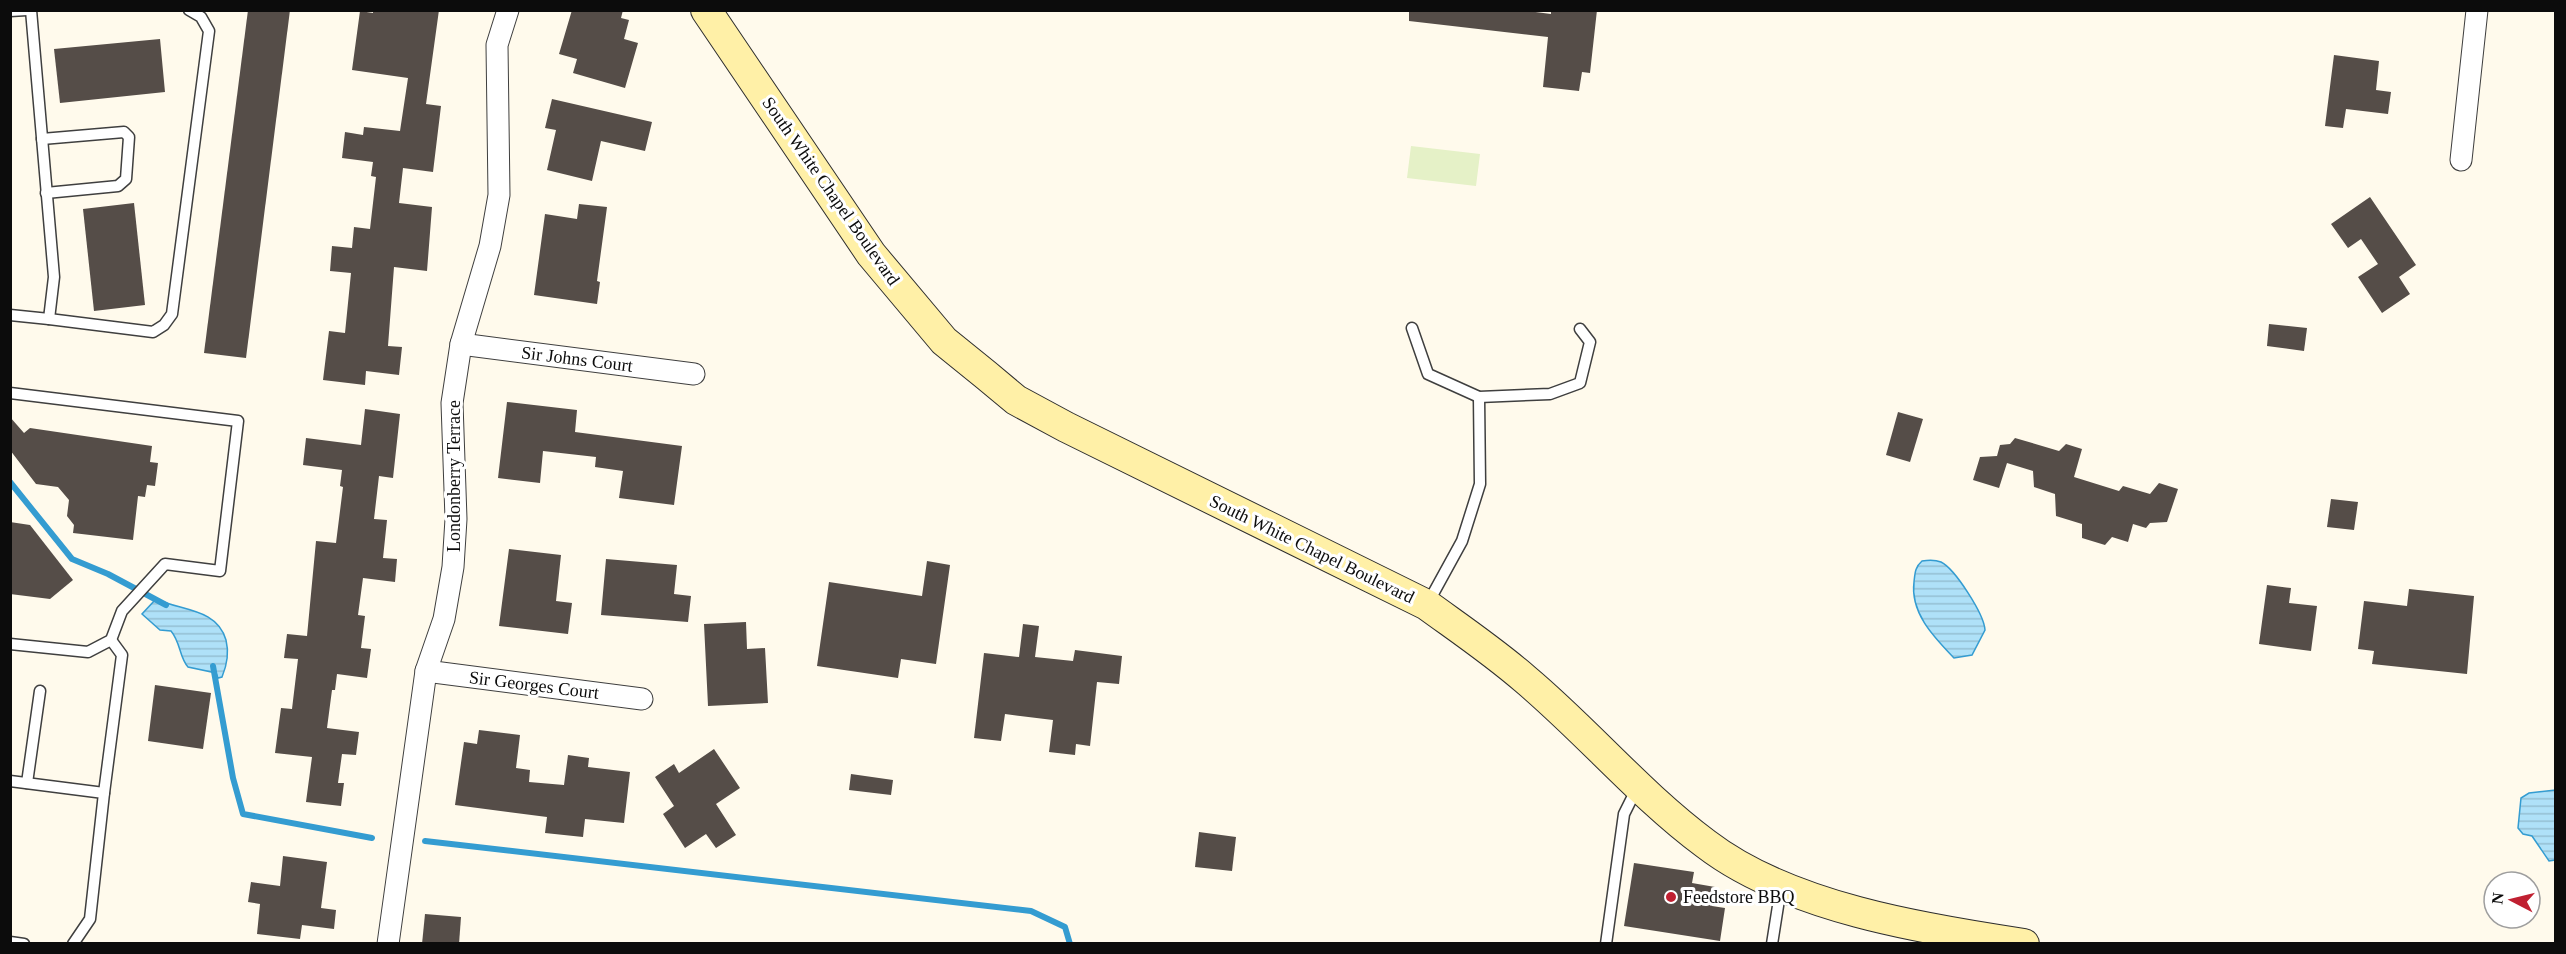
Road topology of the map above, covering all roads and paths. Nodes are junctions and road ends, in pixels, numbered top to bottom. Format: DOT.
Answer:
graph roads {
  1 [pos="29,10"];
  2 [pos="189,10"];
  3 [pos="508,10"];
  4 [pos="706,10"];
  5 [pos="2477,10"];
  6 [pos="10,11"];
  7 [pos="42,139"];
  8 [pos="2461,160"];
  9 [pos="46,193"];
  10 [pos="10,315"];
  11 [pos="49,319"];
  12 [pos="1412,328"];
  13 [pos="1580,329"];
  14 [pos="461,344"];
  15 [pos="694,374"];
  16 [pos="10,393"];
  17 [pos="1479,397"];
  18 [pos="1426,605"];
  19 [pos="111,640"];
  20 [pos="10,644"];
  21 [pos="426,671"];
  22 [pos="40,691"];
  23 [pos="642,699"];
  24 [pos="10,781"];
  25 [pos="27,783"];
  26 [pos="1639,785"];
  27 [pos="104,793"];
  28 [pos="1782,885"];
  29 [pos="10,942"];
  30 [pos="24,944"];
  31 [pos="73,944"];
  32 [pos="388,944"];
  33 [pos="1606,944"];
  34 [pos="1772,944"];
  35 [pos="2024,944"];
  1 -- 6 [label="lane"];
  1 -- 7 [label="lane"];
  2 -- 11 [label="lane"];
  3 -- 14 [label="street, Londonberry Terrace"];
  4 -- 18 [label="main road, South White Chapel Boulevard"];
  5 -- 8 [label="street"];
  7 -- 9 [label="lane"];
  7 -- 9 [label="lane"];
  9 -- 11 [label="lane"];
  10 -- 11 [label="lane"];
  12 -- 17 [label="lane"];
  13 -- 17 [label="lane"];
  14 -- 15 [label="street, Sir Johns Court"];
  14 -- 21 [label="street, Londonberry Terrace"];
  16 -- 19 [label="lane"];
  17 -- 18 [label="lane"];
  18 -- 26 [label="main road, South White Chapel Boulevard"];
  19 -- 20 [label="lane"];
  19 -- 27 [label="lane"];
  21 -- 23 [label="street, Sir Georges Court"];
  21 -- 32 [label="street, Londonberry Terrace"];
  22 -- 25 [label="lane"];
  24 -- 25 [label="lane"];
  25 -- 27 [label="lane"];
  26 -- 28 [label="main road, South White Chapel Boulevard"];
  26 -- 33 [label="lane"];
  27 -- 31 [label="lane"];
  28 -- 34 [label="lane"];
  28 -- 35 [label="main road, South White Chapel Boulevard"];
  29 -- 30 [label="lane"];
}
